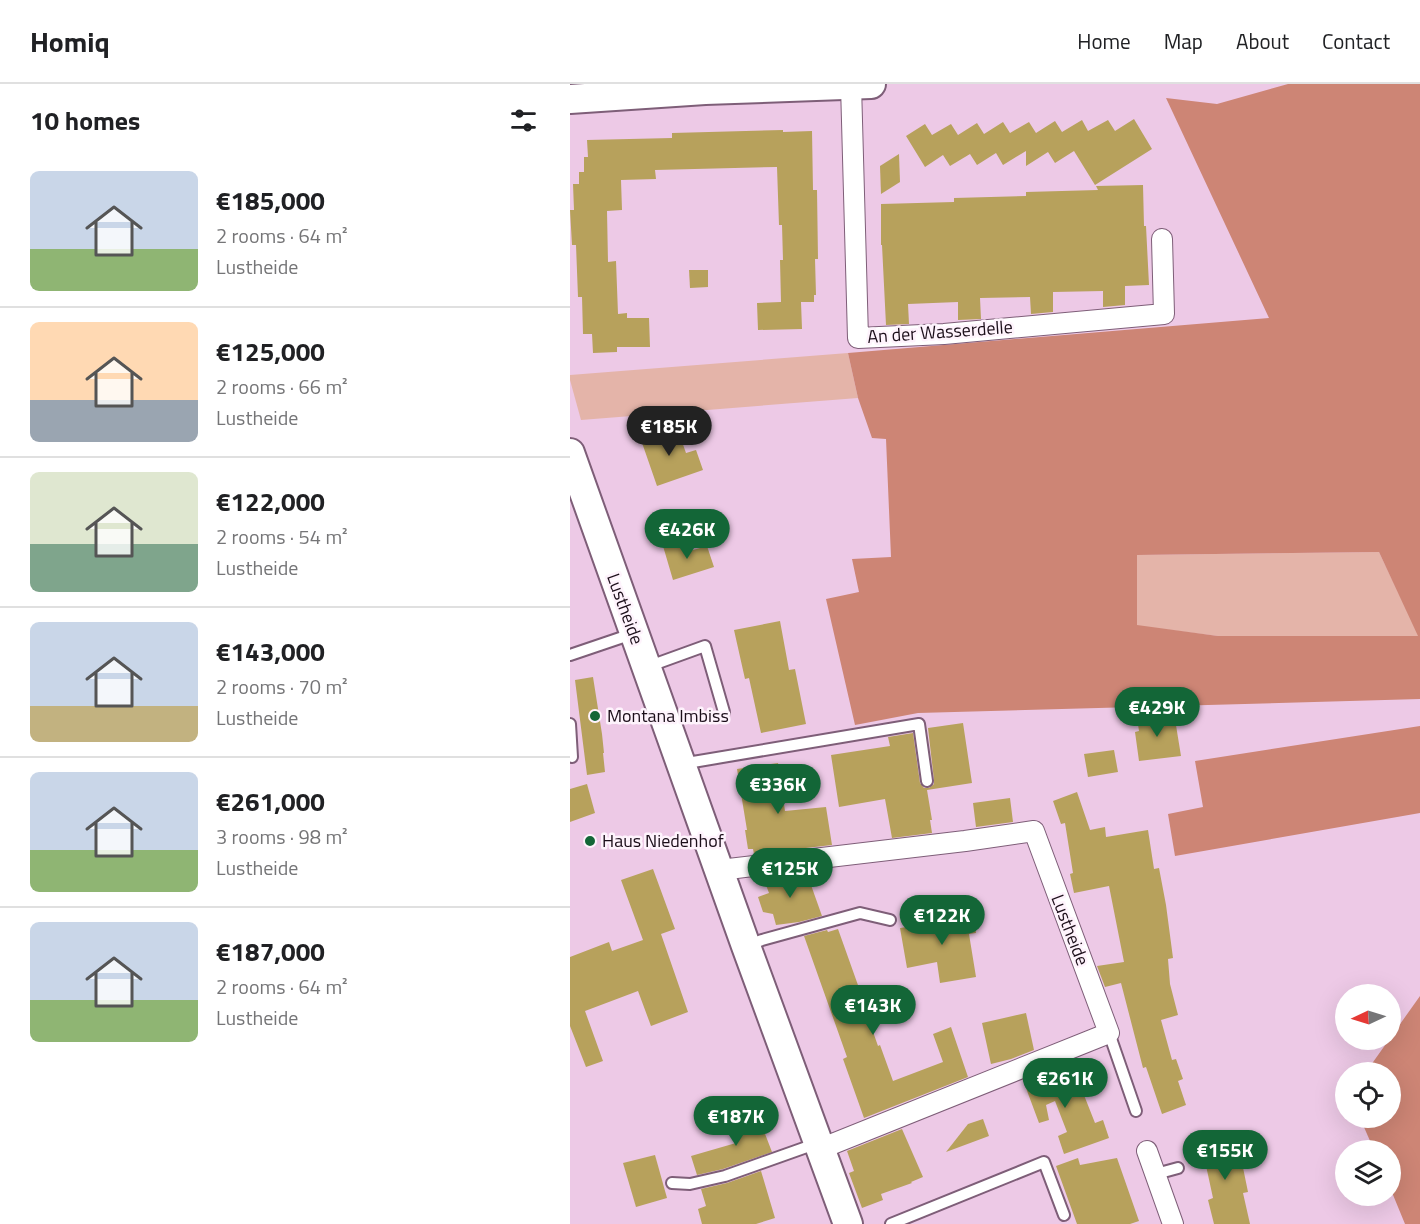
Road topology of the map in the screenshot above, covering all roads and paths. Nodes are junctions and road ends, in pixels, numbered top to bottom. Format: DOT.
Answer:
graph roads {
  1 [pos="861,84"];
  2 [pos="705,87"];
  3 [pos="570,99"];
  4 [pos="1162,239"];
  5 [pos="570,453"];
  6 [pos="634,633"];
  7 [pos="570,655"];
  8 [pos="647,667"];
  9 [pos="724,712"];
  10 [pos="570,724"];
  11 [pos="572,757"];
  12 [pos="681,764"];
  13 [pos="927,781"];
  14 [pos="720,870"];
  15 [pos="890,920"];
  16 [pos="746,946"];
  17 [pos="1109,1033"];
  18 [pos="1136,1111"];
  19 [pos="819,1146"];
  20 [pos="1148,1151"];
  21 [pos="1178,1168"];
  22 [pos="1156,1174"];
  23 [pos="672,1183"];
  24 [pos="1064,1215"];
  25 [pos="848,1224"];
  26 [pos="891,1224"];
  27 [pos="1173,1224"];
  1 -- 2 [label="main road"];
  1 -- 4 [label="street, An der Wasserdelle"];
  2 -- 3 [label="main road"];
  5 -- 6 [label="main road, Lustheide"];
  6 -- 7 [label="lane"];
  6 -- 8 [label="main road, Lustheide"];
  8 -- 9 [label="lane"];
  8 -- 12 [label="main road, Lustheide"];
  10 -- 11 [label="lane"];
  12 -- 13 [label="lane"];
  12 -- 14 [label="main road, Lustheide"];
  14 -- 16 [label="main road, Lustheide"];
  14 -- 17 [label="street, Lustheide"];
  15 -- 16 [label="lane"];
  16 -- 19 [label="main road, Lustheide"];
  17 -- 18 [label="lane"];
  17 -- 19 [label="street"];
  19 -- 23 [label="lane"];
  19 -- 25 [label="main road, Lustheide"];
  20 -- 22 [label="street"];
  21 -- 22 [label="lane"];
  22 -- 27 [label="street"];
  24 -- 26 [label="lane"];
}
